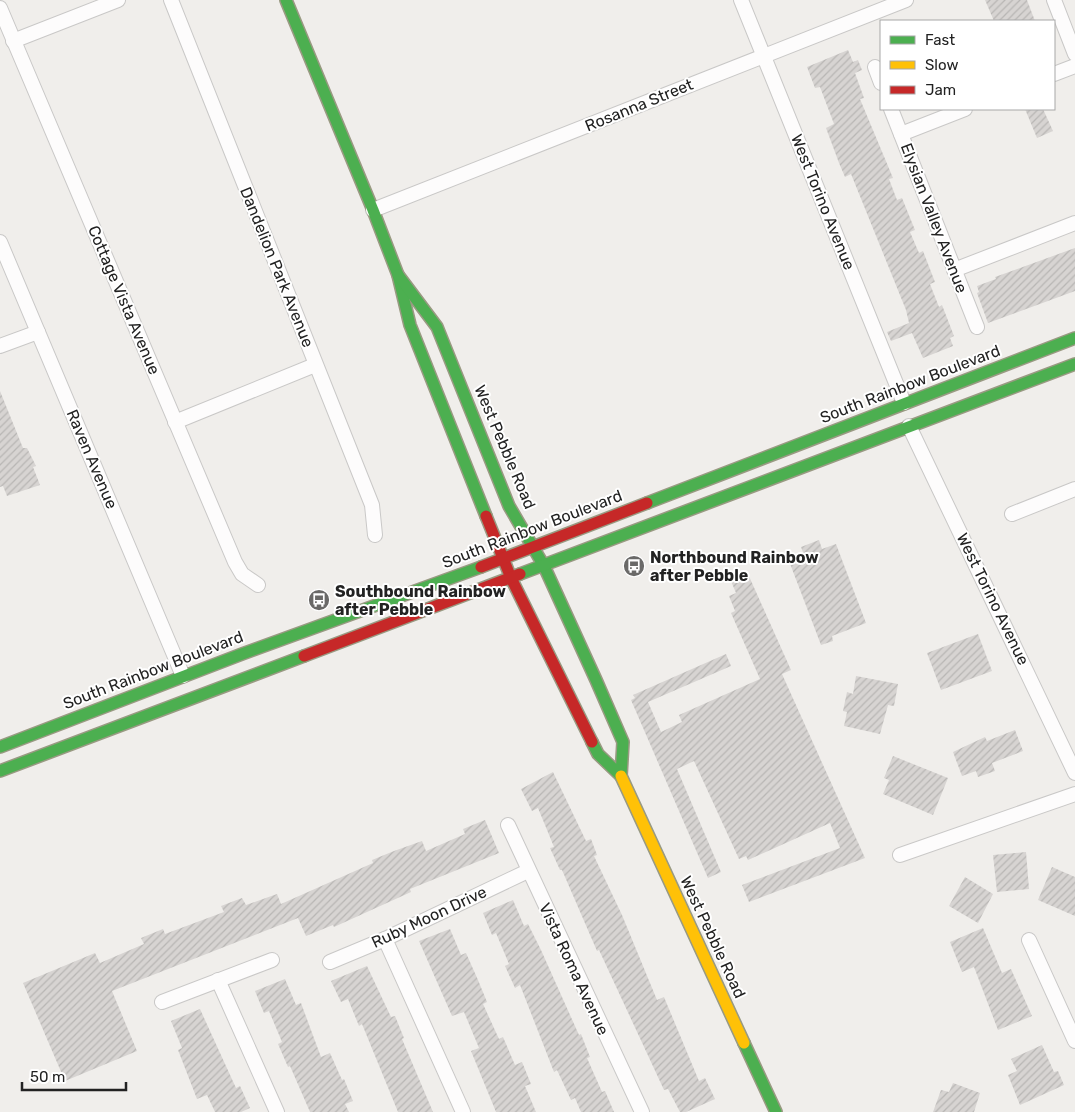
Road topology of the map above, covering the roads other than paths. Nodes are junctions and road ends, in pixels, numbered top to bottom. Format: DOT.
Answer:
graph roads {
  1 [pos="118,0"];
  2 [pos="170,0"];
  3 [pos="286,0"];
  4 [pos="741,0"];
  5 [pos="906,0"];
  6 [pos="1054,0"];
  7 [pos="0,8"];
  8 [pos="14,41"];
  9 [pos="1075,54"];
  10 [pos="764,55"];
  11 [pos="1075,66"];
  12 [pos="875,67"];
  13 [pos="1055,74"];
  14 [pos="880,80"];
  15 [pos="891,110"];
  16 [pos="962,110"];
  17 [pos="901,134"];
  18 [pos="373,210"];
  19 [pos="1075,223"];
  20 [pos="0,242"];
  21 [pos="954,270"];
  22 [pos="398,275"];
  23 [pos="976,327"];
  24 [pos="38,332"];
  25 [pos="1075,338"];
  26 [pos="0,346"];
  27 [pos="1075,364"];
  28 [pos="316,365"];
  29 [pos="984,373"];
  30 [pos="904,404"];
  31 [pos="175,422"];
  32 [pos="910,426"];
  33 [pos="782,475"];
  34 [pos="1075,490"];
  35 [pos="1012,514"];
  36 [pos="375,535"];
  37 [pos="532,547"];
  38 [pos="502,558"];
  39 [pos="544,566"];
  40 [pos="511,578"];
  41 [pos="258,585"];
  42 [pos="242,654"];
  43 [pos="183,676"];
  44 [pos="191,700"];
  45 [pos="133,721"];
  46 [pos="0,746"];
  47 [pos="0,771"];
  48 [pos="1075,773"];
  49 [pos="621,776"];
  50 [pos="1075,794"];
  51 [pos="508,826"];
  52 [pos="900,855"];
  53 [pos="528,870"];
  54 [pos="385,939"];
  55 [pos="1029,940"];
  56 [pos="272,960"];
  57 [pos="330,962"];
  58 [pos="218,980"];
  59 [pos="162,1002"];
  60 [pos="1075,1042"];
  61 [pos="772,1111"];
  62 [pos="277,1112"];
  63 [pos="463,1112"];
  64 [pos="642,1112"];
  1 -- 8 [label="street"];
  2 -- 28 [label="street, Dandelion Park Avenue"];
  3 -- 18 [label="main road, West Pebble Road"];
  4 -- 10 [label="street, West Torino Avenue"];
  5 -- 10 [label="street, Rosanna Street"];
  6 -- 9 [label="street"];
  7 -- 8 [label="street, Cottage Vista Avenue"];
  8 -- 31 [label="street, Cottage Vista Avenue"];
  10 -- 18 [label="street, Rosanna Street"];
  10 -- 30 [label="street, West Torino Avenue"];
  11 -- 13 [label="street"];
  12 -- 14 [label="street"];
  15 -- 17 [label="street, Elysian Valley Avenue"];
  16 -- 17 [label="street"];
  17 -- 21 [label="street, Elysian Valley Avenue"];
  18 -- 22 [label="main road, West Pebble Road"];
  19 -- 21 [label="street"];
  20 -- 24 [label="street, Raven Avenue"];
  21 -- 23 [label="street, Elysian Valley Avenue"];
  22 -- 37 [label="main road, West Pebble Road"];
  22 -- 38 [label="main road, West Pebble Road"];
  24 -- 26 [label="street"];
  24 -- 43 [label="street, Raven Avenue"];
  25 -- 29 [label="main road, South Rainbow Boulevard"];
  27 -- 32 [label="main road"];
  28 -- 31 [label="street"];
  28 -- 36 [label="street, Dandelion Park Avenue"];
  29 -- 30 [label="main road, South Rainbow Boulevard"];
  29 -- 32 [label="main road"];
  30 -- 33 [label="main road"];
  30 -- 37 [label="main road, South Rainbow Boulevard"];
  31 -- 41 [label="street, Cottage Vista Avenue"];
  32 -- 33 [label="main road"];
  32 -- 48 [label="street, West Torino Avenue"];
  33 -- 39 [label="main road"];
  34 -- 35 [label="street"];
  37 -- 38 [label="main road, South Rainbow Boulevard"];
  37 -- 39 [label="main road, West Pebble Road"];
  38 -- 40 [label="main road, West Pebble Road"];
  38 -- 42 [label="main road, South Rainbow Boulevard"];
  39 -- 40 [label="main road"];
  39 -- 49 [label="main road, West Pebble Road"];
  40 -- 44 [label="main road"];
  40 -- 49 [label="main road, West Pebble Road"];
  42 -- 43 [label="main road, South Rainbow Boulevard"];
  42 -- 44 [label="main road"];
  43 -- 45 [label="main road"];
  43 -- 46 [label="main road, South Rainbow Boulevard"];
  44 -- 45 [label="main road"];
  45 -- 47 [label="main road"];
  49 -- 61 [label="main road, West Pebble Road"];
  50 -- 52 [label="street"];
  51 -- 53 [label="street, Vista Roma Avenue"];
  53 -- 54 [label="street, Ruby Moon Drive"];
  53 -- 64 [label="street, Vista Roma Avenue"];
  54 -- 57 [label="street, Ruby Moon Drive"];
  54 -- 63 [label="street"];
  55 -- 60 [label="street"];
  56 -- 58 [label="street"];
  58 -- 59 [label="street"];
  58 -- 62 [label="street"];
}
